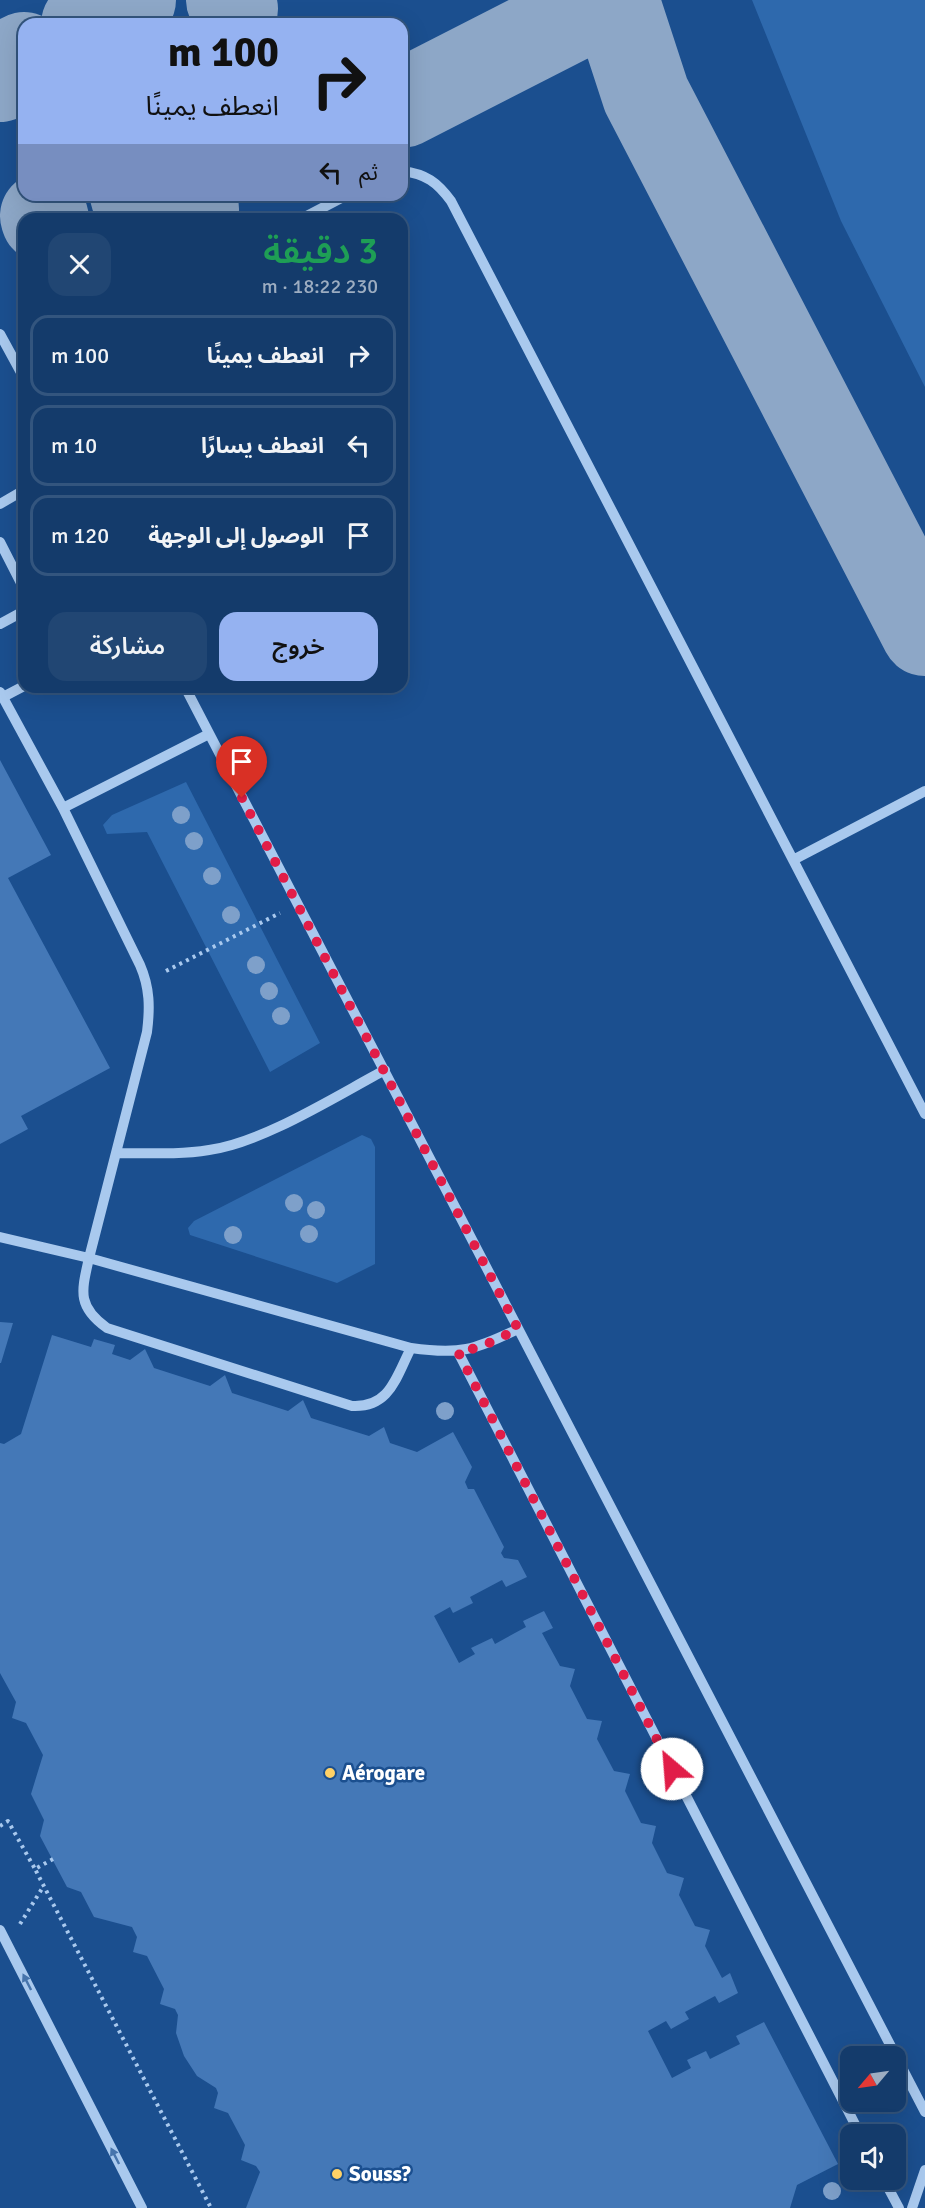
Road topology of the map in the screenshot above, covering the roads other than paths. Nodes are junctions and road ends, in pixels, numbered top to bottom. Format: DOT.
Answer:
graph roads {
  1 [pos="408,172"];
  2 [pos="336,201"];
  3 [pos="312,213"];
  4 [pos="0,334"];
  5 [pos="18,361"];
  6 [pos="18,494"];
  7 [pos="0,504"];
  8 [pos="0,542"];
  9 [pos="18,577"];
  10 [pos="18,614"];
  11 [pos="0,624"];
  12 [pos="18,688"];
  13 [pos="188,693"];
  14 [pos="2,695"];
  15 [pos="209,734"];
  16 [pos="925,791"];
  17 [pos="63,808"];
  18 [pos="793,860"];
  19 [pos="384,1071"];
  20 [pos="925,1114"];
  21 [pos="117,1153"];
  22 [pos="0,1237"];
  23 [pos="89,1257"];
  24 [pos="518,1329"];
  25 [pos="411,1348"];
  26 [pos="458,1352"];
  27 [pos="0,1930"];
  28 [pos="925,2112"];
  29 [pos="855,2124"];
  30 [pos="925,2170"];
  31 [pos="889,2190"];
  32 [pos="142,2208"];
  33 [pos="898,2208"];
  34 [pos="912,2208"];
  1 -- 18 [label="street"];
  2 -- 3 [label="street"];
  4 -- 5 [label="street"];
  6 -- 7 [label="street"];
  8 -- 9 [label="street"];
  10 -- 11 [label="street"];
  12 -- 14 [label="street"];
  13 -- 15 [label="street"];
  14 -- 17 [label="street"];
  15 -- 17 [label="street"];
  15 -- 19 [label="street"];
  16 -- 18 [label="street"];
  17 -- 21 [label="street"];
  18 -- 20 [label="street"];
  19 -- 21 [label="street"];
  19 -- 24 [label="street"];
  21 -- 23 [label="street"];
  22 -- 23 [label="street"];
  23 -- 25 [label="street"];
  23 -- 25 [label="street"];
  24 -- 26 [label="street"];
  24 -- 28 [label="street"];
  25 -- 26 [label="street"];
  26 -- 29 [label="street"];
  32 -- 27 [label="street, one-way"];
  30 -- 34 [label="street"];
  31 -- 33 [label="street"];
}
